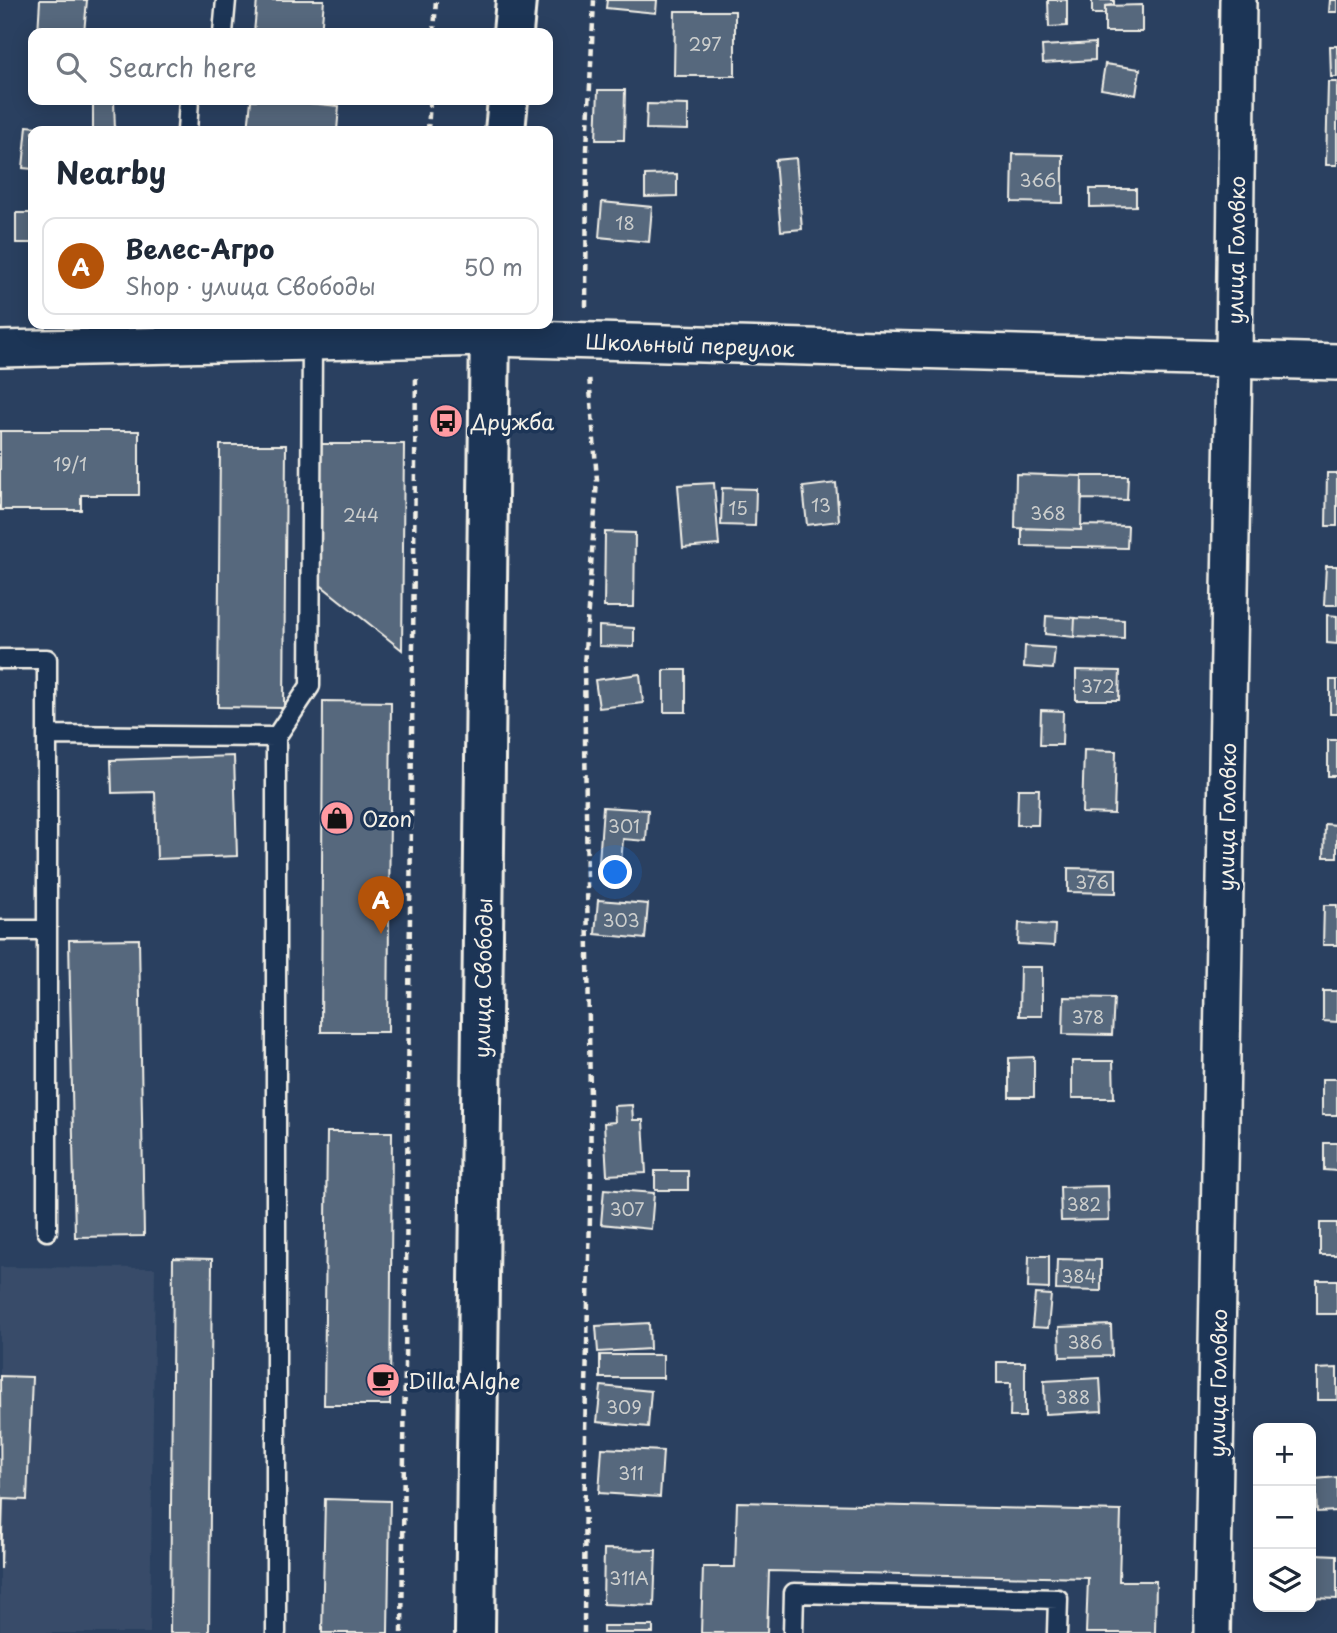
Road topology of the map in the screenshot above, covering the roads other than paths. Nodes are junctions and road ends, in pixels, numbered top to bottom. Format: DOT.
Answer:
graph roads {
  1 [pos="226,0"];
  2 [pos="516,0"];
  3 [pos="1238,0"];
  4 [pos="223,28"];
  5 [pos="513,28"];
  6 [pos="189,105"];
  7 [pos="508,105"];
  8 [pos="187,126"];
  9 [pos="505,126"];
  10 [pos="489,331"];
  11 [pos="174,335"];
  12 [pos="312,342"];
  13 [pos="0,349"];
  14 [pos="1234,360"];
  15 [pos="1337,362"];
  16 [pos="0,659"];
  17 [pos="47,736"];
  18 [pos="276,737"];
  19 [pos="0,930"];
  20 [pos="47,930"];
  21 [pos="47,1231"];
  22 [pos="276,1633"];
  23 [pos="475,1633"];
  24 [pos="793,1633"];
  25 [pos="1057,1633"];
  26 [pos="1212,1633"];
  1 -- 4 [label="lane"];
  2 -- 5 [label="main road"];
  3 -- 14 [label="street, улица Головко"];
  6 -- 8 [label="lane"];
  7 -- 9 [label="main road"];
  10 -- 12 [label="street, Школьный переулок"];
  10 -- 14 [label="street, Школьный переулок"];
  10 -- 23 [label="main road, улица Свободы"];
  11 -- 12 [label="street, Школьный переулок"];
  11 -- 13 [label="street, Школьный переулок"];
  12 -- 18 [label="lane"];
  14 -- 15 [label="street, Школьный переулок"];
  14 -- 26 [label="street, улица Головко"];
  16 -- 17 [label="lane"];
  17 -- 18 [label="lane"];
  17 -- 20 [label="lane"];
  18 -- 22 [label="lane"];
  19 -- 20 [label="lane"];
  20 -- 21 [label="lane"];
  24 -- 25 [label="lane"];
}
